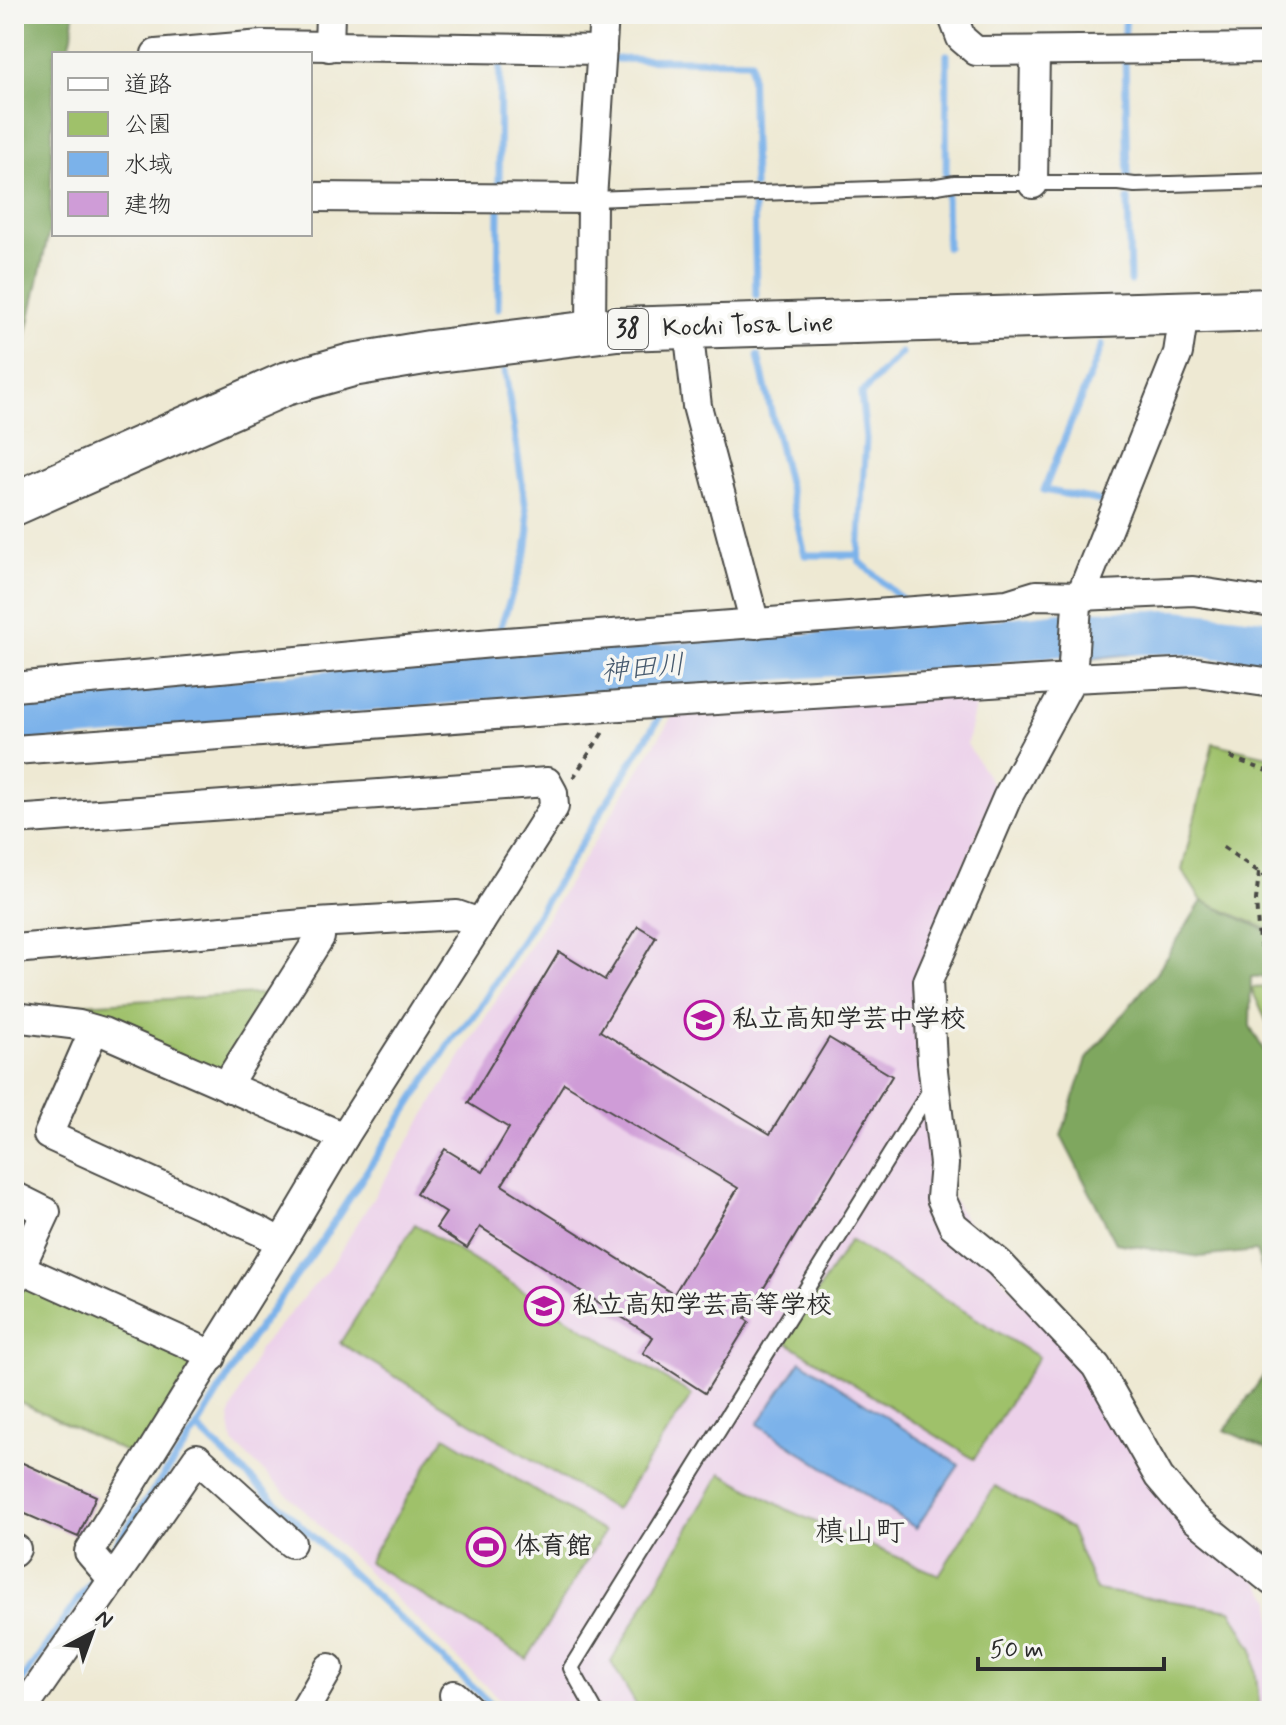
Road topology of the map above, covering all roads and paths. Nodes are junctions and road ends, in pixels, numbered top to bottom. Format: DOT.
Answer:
graph roads {
  1 [pos="330,14"];
  2 [pos="604,14"];
  3 [pos="952,14"];
  4 [pos="329,47"];
  5 [pos="1272,48"];
  6 [pos="262,50"];
  7 [pos="602,50"];
  8 [pos="1035,51"];
  9 [pos="209,52"];
  10 [pos="1272,181"];
  11 [pos="1033,184"];
  12 [pos="312,197"];
  13 [pos="592,199"];
  14 [pos="1272,310"];
  15 [pos="1184,313"];
  16 [pos="688,328"];
  17 [pos="591,331"];
  18 [pos="14,504"];
  19 [pos="1079,600"];
  20 [pos="1272,603"];
  21 [pos="755,624"];
  22 [pos="1072,674"];
  23 [pos="1272,683"];
  24 [pos="14,687"];
  25 [pos="620,706"];
  26 [pos="14,750"];
  27 [pos="1230,757"];
  28 [pos="1272,773"];
  29 [pos="554,807"];
  30 [pos="14,820"];
  31 [pos="1223,847"];
  32 [pos="1259,872"];
  33 [pos="1272,881"];
  34 [pos="316,923"];
  35 [pos="480,923"];
  36 [pos="14,949"];
  37 [pos="1268,954"];
  38 [pos="14,1017"];
  39 [pos="94,1030"];
  40 [pos="935,1083"];
  41 [pos="230,1088"];
  42 [pos="344,1137"];
  43 [pos="14,1196"];
  44 [pos="281,1243"];
  45 [pos="17,1275"];
  46 [pos="212,1357"];
  47 [pos="291,1543"];
  48 [pos="104,1571"];
  49 [pos="1272,1581"];
  50 [pos="329,1668"];
  51 [pos="22,1711"];
  52 [pos="304,1711"];
  53 [pos="595,1711"];
  1 -- 4 [label="street"];
  2 -- 7 [label="street"];
  3 -- 8 [label="street"];
  4 -- 6 [label="street"];
  4 -- 7 [label="street"];
  5 -- 8 [label="street"];
  6 -- 9 [label="street"];
  7 -- 13 [label="street"];
  8 -- 11 [label="street"];
  10 -- 11 [label="lane"];
  11 -- 13 [label="lane"];
  12 -- 13 [label="street"];
  13 -- 17 [label="street"];
  14 -- 15 [label="main road, Kochi Tosa Line / 38"];
  15 -- 16 [label="main road, Kochi Tosa Line / 38"];
  15 -- 19 [label="street"];
  16 -- 17 [label="main road, Kochi Tosa Line / 38"];
  16 -- 21 [label="street"];
  17 -- 18 [label="main road, Kochi Tosa Line / 38"];
  19 -- 20 [label="street"];
  19 -- 21 [label="street"];
  19 -- 22 [label="street"];
  21 -- 24 [label="street"];
  22 -- 23 [label="street"];
  22 -- 25 [label="street"];
  22 -- 40 [label="street"];
  25 -- 26 [label="street"];
  25 -- 29 [label="path"];
  27 -- 28 [label="path"];
  29 -- 30 [label="street"];
  29 -- 35 [label="street"];
  31 -- 32 [label="path"];
  32 -- 33 [label="path"];
  32 -- 37 [label="path"];
  34 -- 35 [label="street"];
  34 -- 36 [label="street"];
  34 -- 41 [label="street"];
  35 -- 42 [label="street"];
  38 -- 39 [label="street"];
  39 -- 41 [label="street"];
  39 -- 44 [label="street"];
  40 -- 49 [label="street"];
  40 -- 53 [label="lane"];
  41 -- 42 [label="street"];
  42 -- 44 [label="street"];
  43 -- 45 [label="street"];
  44 -- 46 [label="street"];
  45 -- 46 [label="street"];
  46 -- 48 [label="street"];
  47 -- 48 [label="street"];
  48 -- 51 [label="street"];
  50 -- 52 [label="street"];
}
